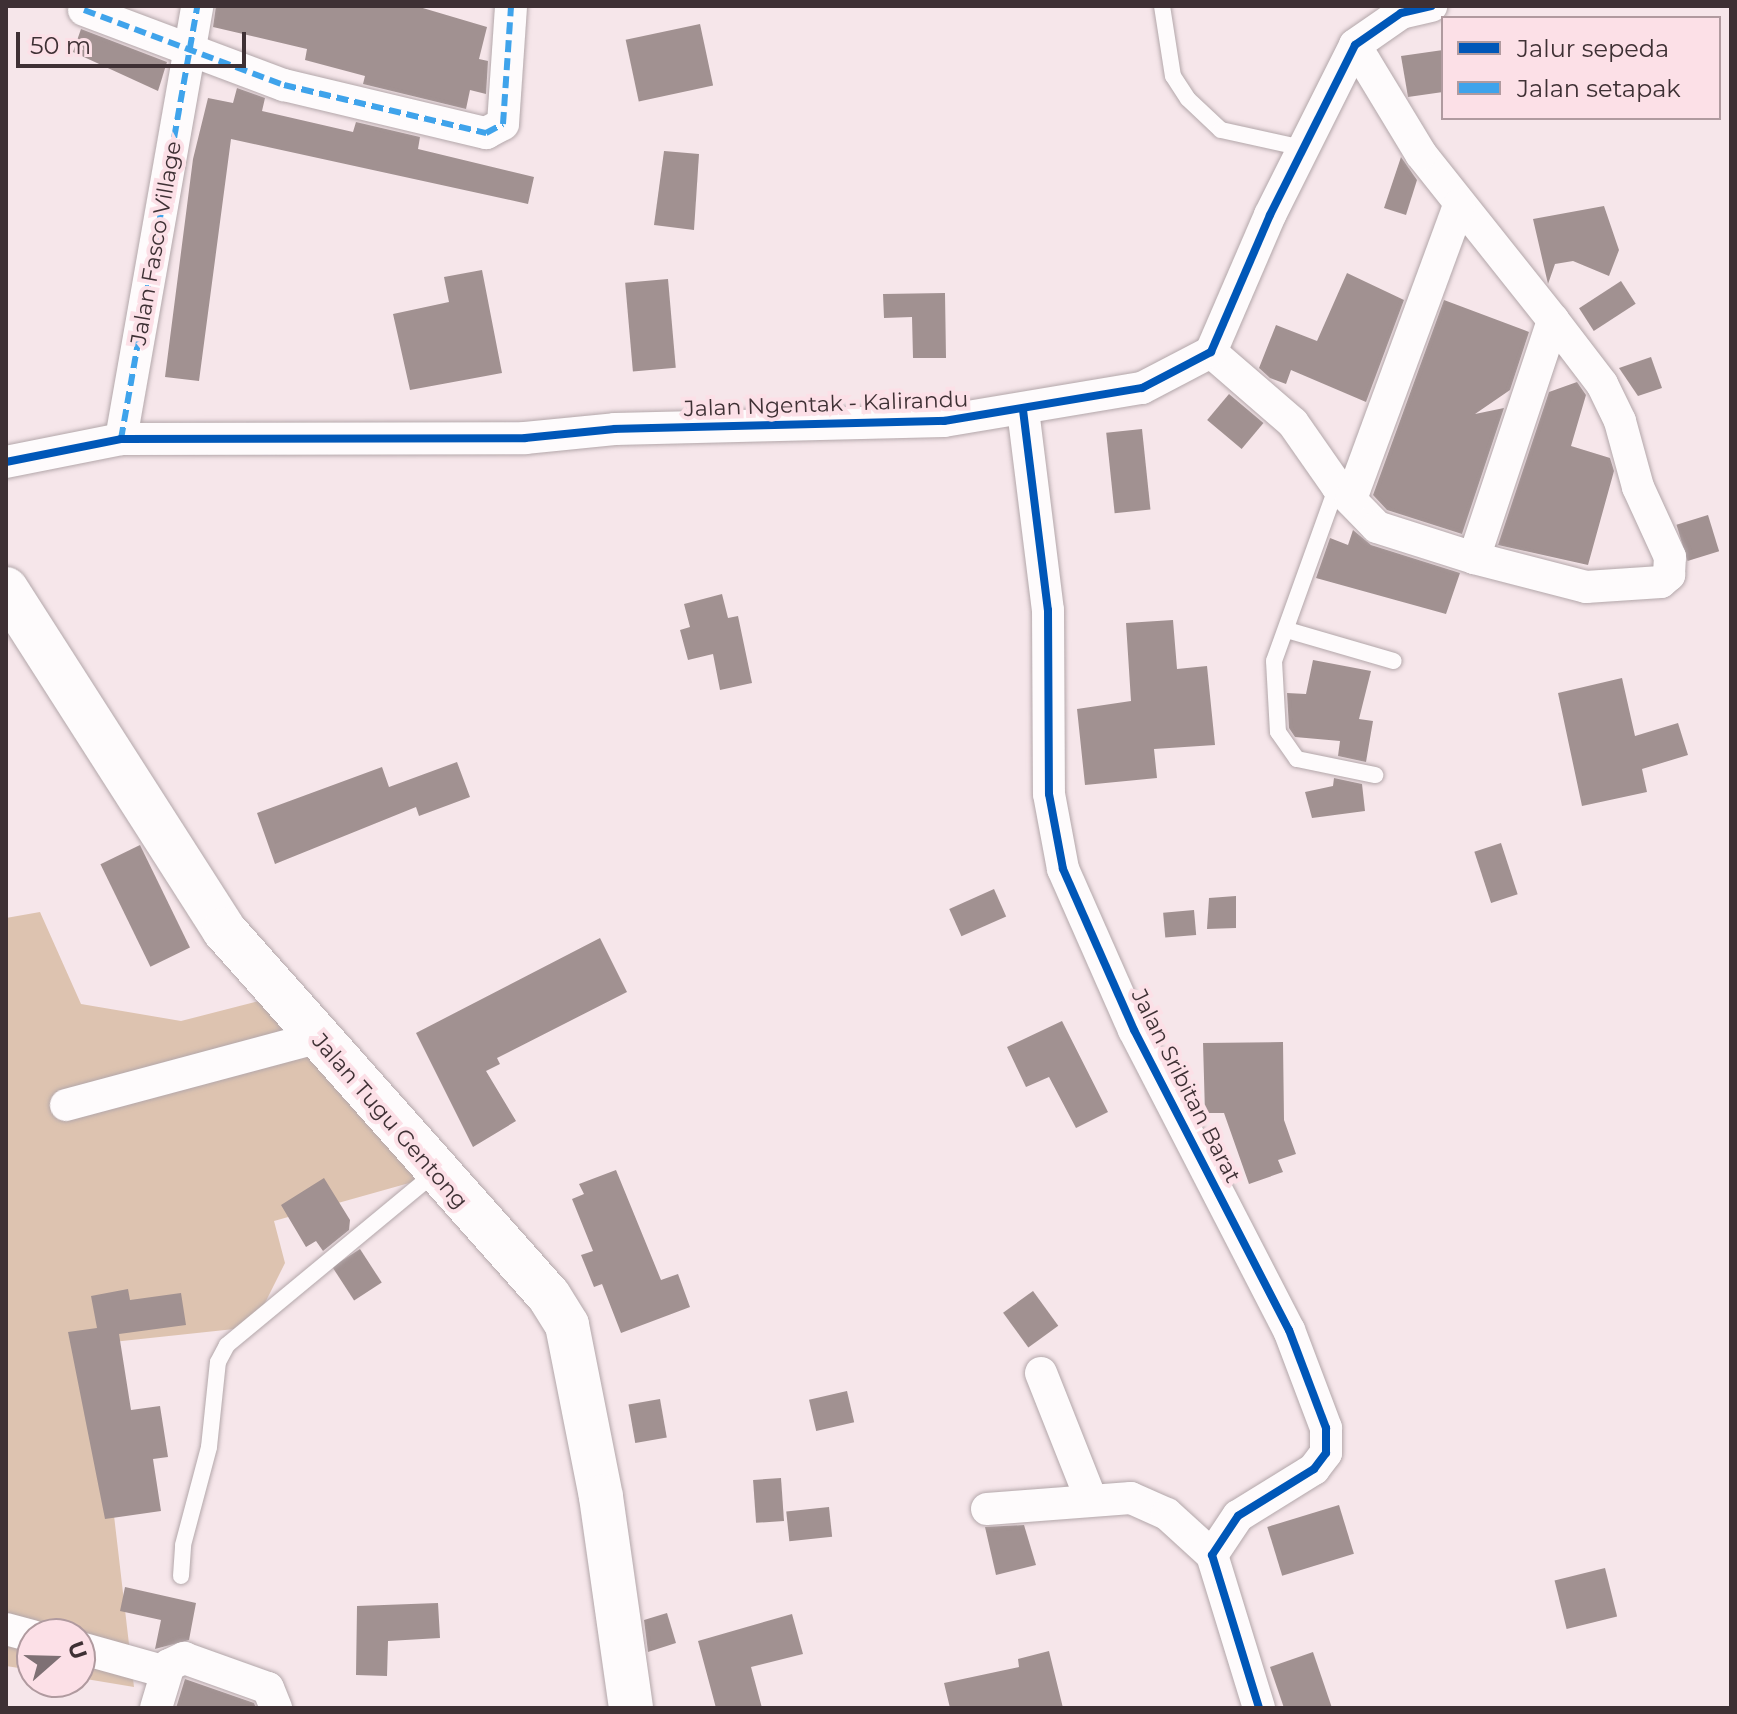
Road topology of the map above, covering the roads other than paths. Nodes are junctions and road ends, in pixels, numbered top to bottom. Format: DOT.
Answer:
graph roads {
  1 [pos="197,6"];
  2 [pos="511,6"];
  3 [pos="1162,6"];
  4 [pos="1431,6"];
  5 [pos="84,10"];
  6 [pos="1355,45"];
  7 [pos="192,48"];
  8 [pos="1303,148"];
  9 [pos="1459,205"];
  10 [pos="1553,320"];
  11 [pos="1211,352"];
  12 [pos="1023,410"];
  13 [pos="121,439"];
  14 [pos="7,465"];
  15 [pos="1344,492"];
  16 [pos="1474,558"];
  17 [pos="6,589"];
  18 [pos="1287,630"];
  19 [pos="1394,661"];
  20 [pos="1375,775"];
  21 [pos="316,1038"];
  22 [pos="66,1105"];
  23 [pos="436,1172"];
  24 [pos="1041,1373"];
  25 [pos="1090,1497"];
  26 [pos="987,1509"];
  27 [pos="1212,1555"];
  28 [pos="181,1576"];
  29 [pos="96,1652"];
  30 [pos="166,1672"];
  31 [pos="156,1708"];
  32 [pos="276,1708"];
  33 [pos="631,1708"];
  34 [pos="1259,1708"];
  1 -- 7 [label="street, Jalan Fasco Village"];
  2 -- 7 [label="street"];
  3 -- 8 [label="lane"];
  4 -- 6 [label="street"];
  5 -- 7 [label="street"];
  6 -- 8 [label="street"];
  6 -- 9 [label="street"];
  7 -- 13 [label="street, Jalan Fasco Village"];
  8 -- 11 [label="street"];
  9 -- 10 [label="street"];
  9 -- 15 [label="street"];
  10 -- 16 [label="street"];
  10 -- 16 [label="street"];
  11 -- 12 [label="street, Jalan Ngentak - Kalirandu"];
  11 -- 15 [label="street"];
  12 -- 13 [label="street, Jalan Ngentak - Kalirandu"];
  12 -- 27 [label="street, Jalan Sribitan Barat"];
  13 -- 14 [label="street, Jalan Ngentak - Kalirandu"];
  15 -- 16 [label="street"];
  15 -- 18 [label="lane"];
  17 -- 21 [label="main road, Jalan Tugu Gentong"];
  18 -- 19 [label="lane"];
  18 -- 20 [label="lane"];
  21 -- 22 [label="street"];
  21 -- 23 [label="main road, Jalan Tugu Gentong"];
  23 -- 28 [label="lane"];
  23 -- 33 [label="main road, Jalan Tugu Gentong"];
  24 -- 25 [label="street"];
  25 -- 26 [label="street"];
  25 -- 27 [label="street"];
  27 -- 34 [label="street"];
  29 -- 30 [label="street"];
  30 -- 31 [label="street"];
  30 -- 32 [label="street"];
}
